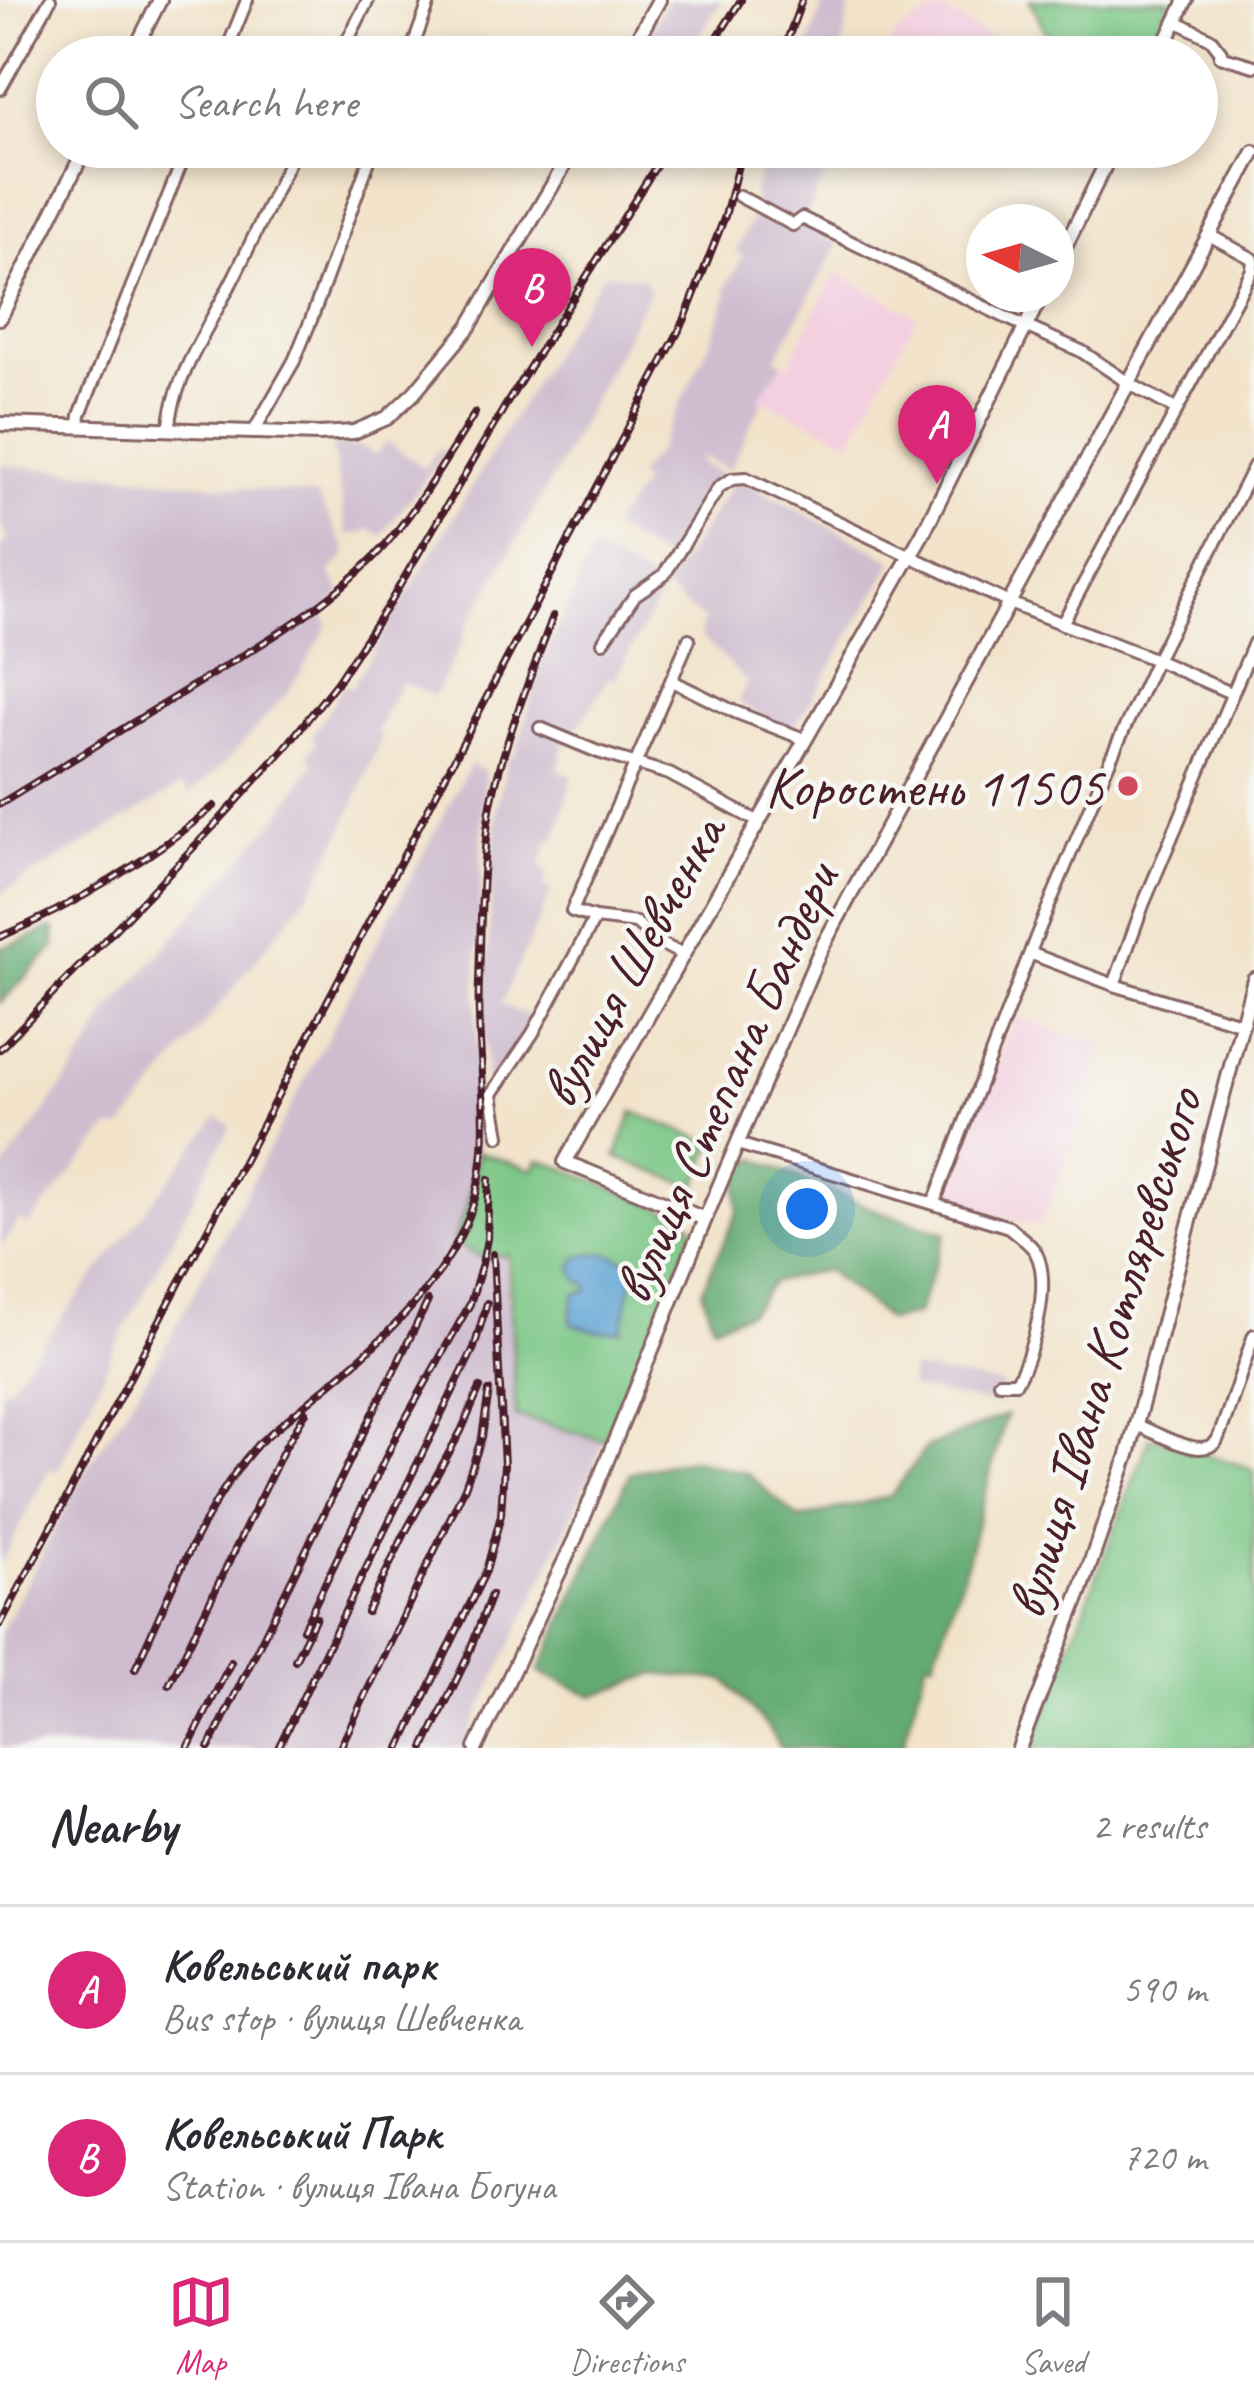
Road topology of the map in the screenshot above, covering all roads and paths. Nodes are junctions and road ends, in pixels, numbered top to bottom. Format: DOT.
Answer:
graph roads {
  1 [pos="50,0"];
  2 [pos="160,0"];
  3 [pos="247,0"];
  4 [pos="368,0"];
  5 [pos="430,0"];
  6 [pos="659,0"];
  7 [pos="1186,0"];
  8 [pos="1176,21"];
  9 [pos="142,36"];
  10 [pos="232,36"];
  11 [pos="350,36"];
  12 [pos="417,36"];
  13 [pos="639,36"];
  14 [pos="1169,36"];
  15 [pos="1205,36"];
  16 [pos="1218,48"];
  17 [pos="1254,66"];
  18 [pos="0,89"];
  19 [pos="1254,152"];
  20 [pos="75,168"];
  21 [pos="180,168"];
  22 [pos="286,168"];
  23 [pos="366,168"];
  24 [pos="563,168"];
  25 [pos="1104,168"];
  26 [pos="739,196"];
  27 [pos="1074,229"];
  28 [pos="1209,235"];
  29 [pos="1033,312"];
  30 [pos="0,318"];
  31 [pos="1026,326"];
  32 [pos="1130,384"];
  33 [pos="1177,410"];
  34 [pos="0,424"];
  35 [pos="79,426"];
  36 [pos="170,429"];
  37 [pos="254,431"];
  38 [pos="1254,466"];
  39 [pos="909,557"];
  40 [pos="1009,603"];
  41 [pos="1062,624"];
  42 [pos="689,639"];
  43 [pos="603,642"];
  44 [pos="1254,643"];
  45 [pos="1156,660"];
  46 [pos="672,681"];
  47 [pos="1231,693"];
  48 [pos="540,728"];
  49 [pos="803,739"];
  50 [pos="636,763"];
  51 [pos="758,821"];
  52 [pos="595,918"];
  53 [pos="1032,953"];
  54 [pos="682,955"];
  55 [pos="1254,979"];
  56 [pos="1114,985"];
  57 [pos="1246,1032"];
  58 [pos="499,1136"];
  59 [pos="738,1144"];
  60 [pos="934,1203"];
  61 [pos="705,1219"];
  62 [pos="1254,1335"];
  63 [pos="999,1382"];
  64 [pos="1136,1425"];
  65 [pos="476,1748"];
  66 [pos="1019,1748"];
  1 -- 18 [label="street"];
  2 -- 9 [label="street"];
  3 -- 10 [label="street"];
  4 -- 11 [label="street"];
  5 -- 12 [label="street"];
  6 -- 13 [label="street"];
  7 -- 8 [label="street"];
  8 -- 14 [label="street"];
  8 -- 15 [label="street"];
  16 -- 17 [label="street"];
  19 -- 28 [label="street, вулиця Степана Бандери"];
  20 -- 30 [label="street"];
  21 -- 35 [label="street"];
  22 -- 36 [label="street"];
  23 -- 37 [label="street"];
  24 -- 37 [label="street"];
  25 -- 27 [label="street"];
  26 -- 31 [label="street"];
  28 -- 32 [label="street, вулиця Степана Бандери"];
  28 -- 33 [label="street"];
  29 -- 31 [label="street, вулиця Шевченка"];
  31 -- 32 [label="street"];
  31 -- 39 [label="street, вулиця Шевченка"];
  32 -- 33 [label="street"];
  32 -- 40 [label="street, вулиця Степана Бандери"];
  33 -- 41 [label="street"];
  34 -- 35 [label="street"];
  35 -- 36 [label="street"];
  36 -- 37 [label="street"];
  38 -- 45 [label="street"];
  39 -- 40 [label="street"];
  39 -- 43 [label="street"];
  39 -- 49 [label="street, вулиця Шевченка"];
  40 -- 41 [label="street"];
  40 -- 59 [label="street, вулиця Степана Бандери"];
  41 -- 45 [label="street"];
  42 -- 46 [label="street"];
  44 -- 47 [label="street"];
  45 -- 47 [label="street"];
  45 -- 53 [label="street"];
  46 -- 49 [label="street"];
  46 -- 50 [label="street"];
  47 -- 56 [label="street"];
  48 -- 50 [label="street"];
  49 -- 51 [label="street, вулиця Шевченка"];
  50 -- 51 [label="street"];
  50 -- 52 [label="street"];
  51 -- 54 [label="street, вулиця Шевченка"];
  52 -- 54 [label="street"];
  52 -- 58 [label="street"];
  53 -- 56 [label="street"];
  53 -- 60 [label="street"];
  54 -- 61 [label="street, вулиця Шевченка"];
  55 -- 57 [label="street, вулиця Івана Котляревського"];
  56 -- 57 [label="street"];
  57 -- 64 [label="street, вулиця Івана Котляревського"];
  59 -- 60 [label="street"];
  59 -- 61 [label="street, вулиця Степана Бандери"];
  60 -- 63 [label="street"];
  61 -- 65 [label="street, вулиця Степана Бандери"];
  62 -- 64 [label="street"];
  64 -- 66 [label="street, вулиця Івана Котляревського"];
}
